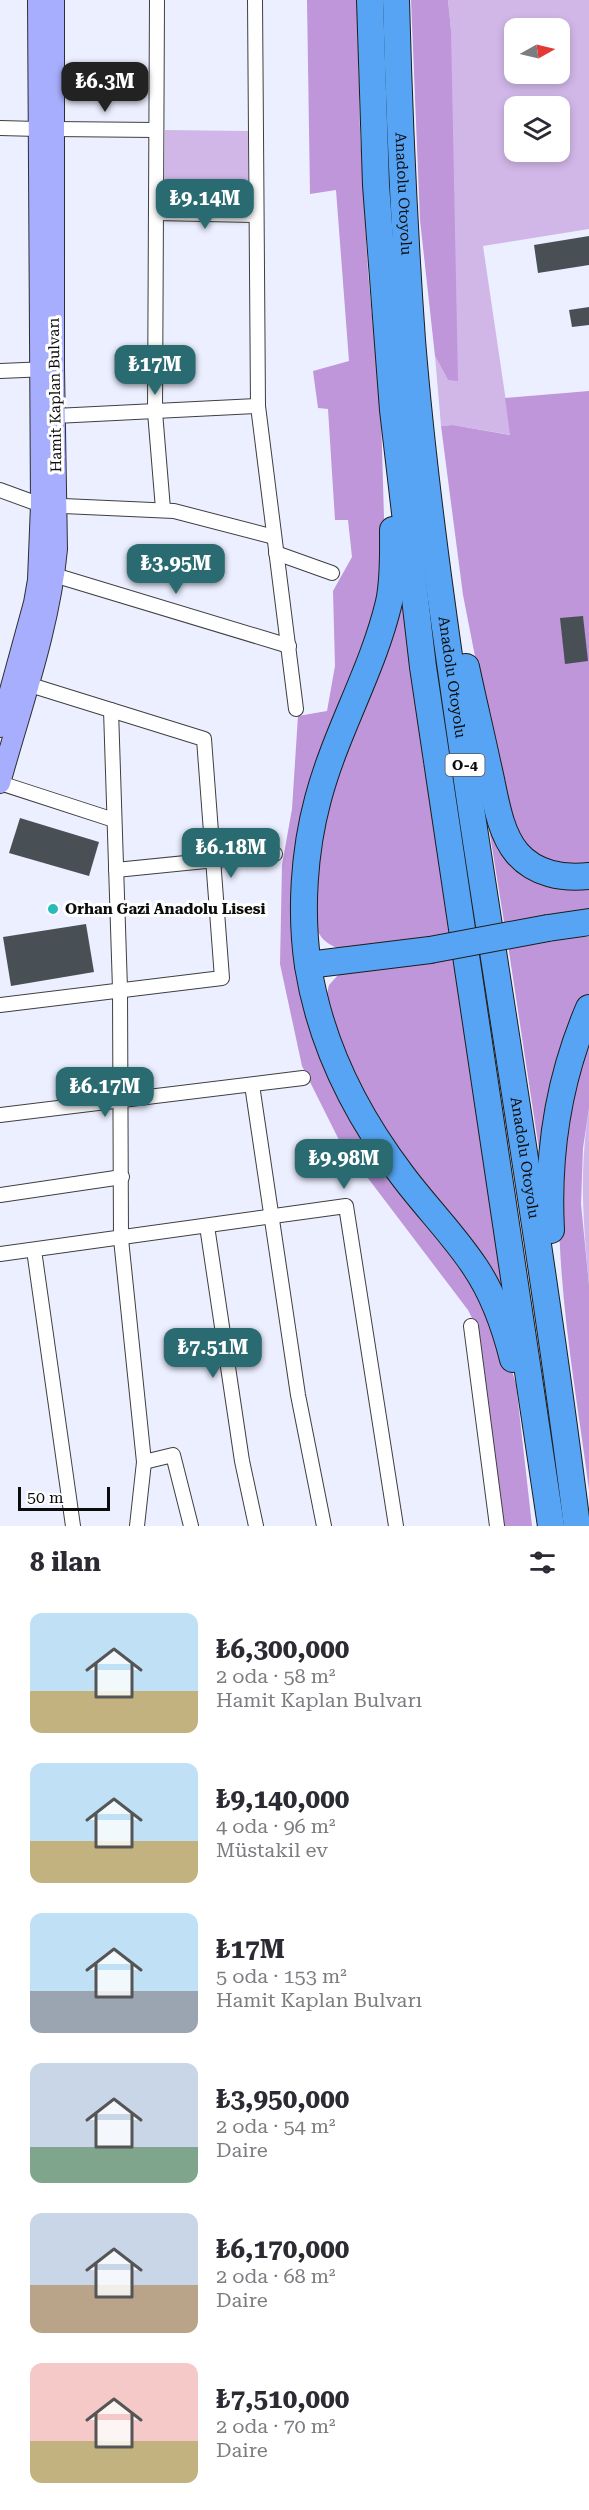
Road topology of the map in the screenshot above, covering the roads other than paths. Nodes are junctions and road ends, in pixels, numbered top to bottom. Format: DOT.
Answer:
graph roads {
  1 [pos="38,0"];
  2 [pos="54,0"];
  3 [pos="157,0"];
  4 [pos="255,0"];
  5 [pos="370,0"];
  6 [pos="396,0"];
  7 [pos="0,128"];
  8 [pos="46,129"];
  9 [pos="156,130"];
  10 [pos="156,213"];
  11 [pos="255,215"];
  12 [pos="46,369"];
  13 [pos="0,371"];
  14 [pos="258,406"];
  15 [pos="393,410"];
  16 [pos="155,412"];
  17 [pos="55,416"];
  18 [pos="0,490"];
  19 [pos="49,506"];
  20 [pos="163,509"];
  21 [pos="430,511"];
  22 [pos="274,537"];
  23 [pos="276,553"];
  24 [pos="332,573"];
  25 [pos="54,574"];
  26 [pos="289,646"];
  27 [pos="27,684"];
  28 [pos="296,709"];
  29 [pos="111,710"];
  30 [pos="0,727"];
  31 [pos="0,783"];
  32 [pos="114,820"];
  33 [pos="275,854"];
  34 [pos="214,860"];
  35 [pos="116,870"];
  36 [pos="589,876"];
  37 [pos="585,926"];
  38 [pos="308,965"];
  39 [pos="120,989"];
  40 [pos="0,1005"];
  41 [pos="589,1008"];
  42 [pos="303,1078"];
  43 [pos="252,1086"];
  44 [pos="120,1099"];
  45 [pos="0,1114"];
  46 [pos="122,1177"];
  47 [pos="0,1196"];
  48 [pos="272,1217"];
  49 [pos="207,1226"];
  50 [pos="121,1239"];
  51 [pos="34,1250"];
  52 [pos="0,1254"];
  53 [pos="471,1326"];
  54 [pos="144,1462"];
  55 [pos="546,1491"];
  56 [pos="74,1526"];
  57 [pos="137,1526"];
  58 [pos="191,1526"];
  59 [pos="256,1526"];
  60 [pos="324,1526"];
  61 [pos="396,1526"];
  62 [pos="497,1526"];
  63 [pos="550,1526"];
  64 [pos="578,1526"];
  1 -- 8 [label="main road, Hamit Kaplan Bulvarı"];
  2 -- 8 [label="main road, Hamit Kaplan Bulvarı"];
  3 -- 9 [label="street"];
  4 -- 11 [label="street"];
  5 -- 15 [label="highway, Anadolu Otoyolu / O-4"];
  6 -- 21 [label="highway, Anadolu Otoyolu / O-4"];
  7 -- 8 [label="street"];
  8 -- 9 [label="street"];
  8 -- 12 [label="main road, Hamit Kaplan Bulvarı"];
  9 -- 10 [label="street"];
  10 -- 11 [label="street"];
  10 -- 16 [label="street"];
  11 -- 14 [label="street"];
  12 -- 13 [label="street"];
  12 -- 17 [label="main road, Hamit Kaplan Bulvarı"];
  12 -- 19 [label="main road, Hamit Kaplan Bulvarı"];
  14 -- 16 [label="street"];
  14 -- 22 [label="street"];
  15 -- 38 [label="highway"];
  15 -- 55 [label="highway, Anadolu Otoyolu / O-4"];
  16 -- 17 [label="street"];
  16 -- 20 [label="street"];
  17 -- 19 [label="main road, Hamit Kaplan Bulvarı"];
  18 -- 19 [label="street"];
  19 -- 20 [label="street"];
  19 -- 25 [label="main road, Hamit Kaplan Bulvarı"];
  19 -- 30 [label="main road, Hamit Kaplan Bulvarı"];
  20 -- 22 [label="street"];
  21 -- 36 [label="highway"];
  21 -- 64 [label="highway, Anadolu Otoyolu / O-4"];
  22 -- 23 [label="street"];
  23 -- 24 [label="street"];
  23 -- 26 [label="street"];
  25 -- 26 [label="street"];
  25 -- 27 [label="main road, Hamit Kaplan Bulvarı"];
  26 -- 28 [label="street"];
  27 -- 29 [label="street"];
  27 -- 31 [label="main road, Hamit Kaplan Bulvarı"];
  29 -- 32 [label="street"];
  29 -- 34 [label="street"];
  31 -- 32 [label="street"];
  32 -- 35 [label="street"];
  33 -- 34 [label="street"];
  34 -- 35 [label="street"];
  34 -- 39 [label="street"];
  35 -- 39 [label="street"];
  37 -- 38 [label="highway, bridge"];
  38 -- 55 [label="highway"];
  39 -- 40 [label="street"];
  39 -- 44 [label="street"];
  41 -- 64 [label="highway"];
  42 -- 43 [label="street"];
  43 -- 44 [label="street"];
  43 -- 48 [label="street"];
  44 -- 45 [label="street"];
  44 -- 46 [label="street"];
  46 -- 47 [label="street"];
  46 -- 50 [label="street"];
  48 -- 49 [label="street"];
  48 -- 60 [label="street"];
  48 -- 61 [label="street"];
  49 -- 50 [label="street"];
  49 -- 59 [label="street"];
  50 -- 51 [label="street"];
  50 -- 54 [label="street"];
  51 -- 52 [label="street"];
  51 -- 56 [label="street"];
  53 -- 62 [label="street"];
  54 -- 57 [label="street"];
  54 -- 58 [label="street"];
  55 -- 63 [label="highway, Anadolu Otoyolu / O-4"];
}
